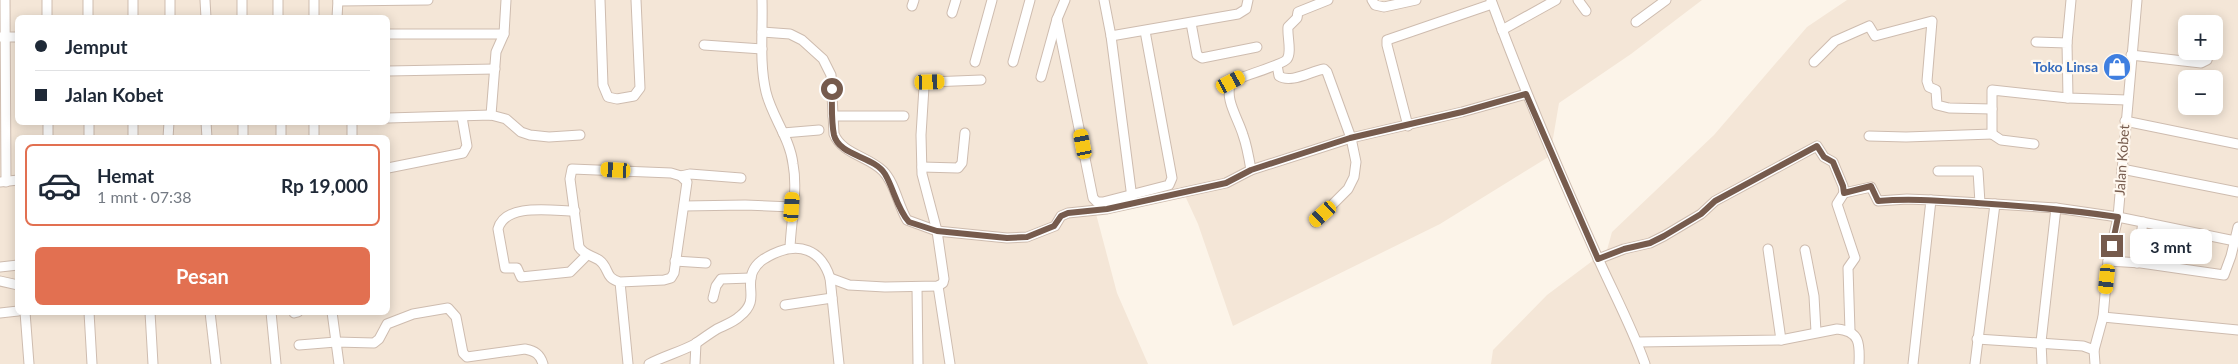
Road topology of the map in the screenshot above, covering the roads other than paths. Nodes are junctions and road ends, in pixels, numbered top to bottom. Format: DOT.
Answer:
graph roads {
  1 [pos="5,0"];
  2 [pos="47,0"];
  3 [pos="88,0"];
  4 [pos="132,0"];
  5 [pos="170,0"];
  6 [pos="206,0"];
  7 [pos="242,0"];
  8 [pos="278,0"];
  9 [pos="314,0"];
  10 [pos="428,0"];
  11 [pos="506,0"];
  12 [pos="600,0"];
  13 [pos="636,0"];
  14 [pos="762,0"];
  15 [pos="956,0"];
  16 [pos="992,0"];
  17 [pos="1030,0"];
  18 [pos="1065,0"];
  19 [pos="1104,0"];
  20 [pos="1248,0"];
  21 [pos="1328,0"];
  22 [pos="1372,0"];
  23 [pos="1416,0"];
  24 [pos="1556,0"];
  25 [pos="1578,0"];
  26 [pos="1666,0"];
  27 [pos="2071,0"];
  28 [pos="2137,0"];
  29 [pos="338,1"];
  30 [pos="1491,2"];
  31 [pos="1586,11"];
  32 [pos="952,13"];
  33 [pos="47,15"];
  34 [pos="88,15"];
  35 [pos="133,15"];
  36 [pos="170,15"];
  37 [pos="206,15"];
  38 [pos="242,15"];
  39 [pos="278,15"];
  40 [pos="314,15"];
  41 [pos="337,15"];
  42 [pos="1057,19"];
  43 [pos="1636,22"];
  44 [pos="1190,24"];
  45 [pos="1502,30"];
  46 [pos="1145,31"];
  47 [pos="762,32"];
  48 [pos="390,34"];
  49 [pos="504,34"];
  50 [pos="1111,36"];
  51 [pos="3,37"];
  52 [pos="2036,42"];
  53 [pos="2067,43"];
  54 [pos="704,45"];
  55 [pos="1256,47"];
  56 [pos="762,49"];
  57 [pos="2131,56"];
  58 [pos="2207,60"];
  59 [pos="975,62"];
  60 [pos="1013,62"];
  61 [pos="1814,62"];
  62 [pos="1277,65"];
  63 [pos="495,69"];
  64 [pos="390,71"];
  65 [pos="1041,76"];
  66 [pos="981,80"];
  67 [pos="1526,94"];
  68 [pos="2068,98"];
  69 [pos="2127,100"];
  70 [pos="1992,109"];
  71 [pos="491,115"];
  72 [pos="833,116"];
  73 [pos="904,116"];
  74 [pos="462,117"];
  75 [pos="390,118"];
  76 [pos="2125,121"];
  77 [pos="1408,126"];
  78 [pos="819,130"];
  79 [pos="783,133"];
  80 [pos="965,133"];
  81 [pos="1992,134"];
  82 [pos="580,135"];
  83 [pos="1869,136"];
  84 [pos="1350,138"];
  85 [pos="2034,144"];
  86 [pos="2238,144"];
  87 [pos="922,167"];
  88 [pos="390,168"];
  89 [pos="2122,169"];
  90 [pos="1251,170"];
  91 [pos="1938,171"];
  92 [pos="681,176"];
  93 [pos="741,178"];
  94 [pos="3,182"];
  95 [pos="2238,192"];
  96 [pos="1844,193"];
  97 [pos="1131,194"];
  98 [pos="1931,200"];
  99 [pos="1878,201"];
  100 [pos="1980,203"];
  101 [pos="1133,204"];
  102 [pos="1995,204"];
  103 [pos="684,206"];
  104 [pos="792,207"];
  105 [pos="2056,208"];
  106 [pos="1881,210"];
  107 [pos="575,212"];
  108 [pos="2118,217"];
  109 [pos="1314,222"];
  110 [pos="2143,222"];
  111 [pos="2238,227"];
  112 [pos="937,231"];
  113 [pos="2235,241"];
  114 [pos="790,248"];
  115 [pos="1768,249"];
  116 [pos="1805,250"];
  117 [pos="587,255"];
  118 [pos="1598,259"];
  119 [pos="2108,261"];
  120 [pos="675,262"];
  121 [pos="706,263"];
  122 [pos="2137,263"];
  123 [pos="15,265"];
  124 [pos="0,267"];
  125 [pos="751,278"];
  126 [pos="830,278"];
  127 [pos="0,281"];
  128 [pos="620,282"];
  129 [pos="15,284"];
  130 [pos="938,286"];
  131 [pos="917,287"];
  132 [pos="713,298"];
  133 [pos="832,298"];
  134 [pos="785,305"];
  135 [pos="15,311"];
  136 [pos="0,313"];
  137 [pos="25,315"];
  138 [pos="89,315"];
  139 [pos="150,315"];
  140 [pos="210,315"];
  141 [pos="271,315"];
  142 [pos="332,315"];
  143 [pos="2103,317"];
  144 [pos="2238,330"];
  145 [pos="1850,331"];
  146 [pos="1816,332"];
  147 [pos="1977,339"];
  148 [pos="1781,340"];
  149 [pos="336,342"];
  150 [pos="1638,342"];
  151 [pos="2041,342"];
  152 [pos="696,343"];
  153 [pos="300,345"];
  154 [pos="2094,350"];
  155 [pos="29,364"];
  156 [pos="92,364"];
  157 [pos="153,364"];
  158 [pos="216,364"];
  159 [pos="276,364"];
  160 [pos="339,364"];
  161 [pos="543,364"];
  162 [pos="628,364"];
  163 [pos="649,364"];
  164 [pos="695,364"];
  165 [pos="839,364"];
  166 [pos="918,364"];
  167 [pos="950,364"];
  168 [pos="1645,364"];
  169 [pos="1859,364"];
  170 [pos="1913,364"];
  171 [pos="1975,364"];
  172 [pos="2042,364"];
  173 [pos="2095,364"];
  1 -- 51 [label="street"];
  2 -- 33 [label="street"];
  3 -- 34 [label="street"];
  4 -- 35 [label="street"];
  5 -- 36 [label="street"];
  6 -- 37 [label="street"];
  7 -- 38 [label="street"];
  8 -- 39 [label="street"];
  9 -- 40 [label="street"];
  10 -- 29 [label="street"];
  11 -- 49 [label="street"];
  12 -- 13 [label="street"];
  14 -- 47 [label="street"];
  15 -- 32 [label="street"];
  16 -- 59 [label="street"];
  17 -- 60 [label="street"];
  18 -- 42 [label="street"];
  19 -- 50 [label="street"];
  20 -- 44 [label="street"];
  21 -- 62 [label="street"];
  22 -- 23 [label="street"];
  24 -- 45 [label="street"];
  25 -- 31 [label="street"];
  26 -- 43 [label="street"];
  27 -- 53 [label="street"];
  28 -- 57 [label="street, Jalan Kobet"];
  29 -- 41 [label="street"];
  30 -- 45 [label="street"];
  30 -- 77 [label="street"];
  42 -- 65 [label="street"];
  42 -- 97 [label="street"];
  44 -- 46 [label="street"];
  44 -- 55 [label="street"];
  45 -- 67 [label="street"];
  46 -- 50 [label="street"];
  46 -- 97 [label="street"];
  47 -- 56 [label="street"];
  47 -- 72 [label="street"];
  48 -- 49 [label="street"];
  49 -- 63 [label="street"];
  50 -- 97 [label="street"];
  51 -- 94 [label="street"];
  52 -- 53 [label="street"];
  53 -- 68 [label="street"];
  54 -- 56 [label="street"];
  56 -- 79 [label="street"];
  57 -- 58 [label="street"];
  57 -- 69 [label="street, Jalan Kobet"];
  61 -- 70 [label="street"];
  62 -- 84 [label="street"];
  62 -- 90 [label="street"];
  63 -- 64 [label="street"];
  63 -- 71 [label="street"];
  66 -- 87 [label="street"];
  67 -- 77 [label="street"];
  67 -- 118 [label="street"];
  68 -- 69 [label="street"];
  68 -- 70 [label="street"];
  69 -- 76 [label="street, Jalan Kobet"];
  70 -- 81 [label="street"];
  71 -- 74 [label="street"];
  71 -- 82 [label="street"];
  72 -- 73 [label="street"];
  72 -- 112 [label="street"];
  74 -- 75 [label="street"];
  74 -- 88 [label="street"];
  76 -- 86 [label="street"];
  76 -- 89 [label="street, Jalan Kobet"];
  77 -- 84 [label="street"];
  78 -- 79 [label="street"];
  79 -- 104 [label="street"];
  80 -- 87 [label="street"];
  81 -- 83 [label="street"];
  81 -- 85 [label="street"];
  84 -- 90 [label="street"];
  84 -- 109 [label="street"];
  87 -- 112 [label="street"];
  89 -- 95 [label="street"];
  89 -- 108 [label="street, Jalan Kobet"];
  90 -- 101 [label="street"];
  91 -- 100 [label="street"];
  92 -- 93 [label="street"];
  92 -- 103 [label="street"];
  92 -- 107 [label="street"];
  96 -- 99 [label="street"];
  96 -- 118 [label="street"];
  96 -- 145 [label="street"];
  97 -- 101 [label="street"];
  98 -- 99 [label="street"];
  98 -- 100 [label="street"];
  98 -- 170 [label="street"];
  99 -- 106 [label="street"];
  100 -- 102 [label="street"];
  101 -- 112 [label="street"];
  102 -- 105 [label="street"];
  102 -- 147 [label="street"];
  103 -- 104 [label="street"];
  103 -- 120 [label="street"];
  104 -- 114 [label="street"];
  105 -- 108 [label="street"];
  105 -- 151 [label="street"];
  107 -- 117 [label="street"];
  107 -- 117 [label="street"];
  108 -- 110 [label="street"];
  108 -- 119 [label="street, Jalan Kobet"];
  110 -- 113 [label="street"];
  110 -- 122 [label="street"];
  111 -- 113 [label="street"];
  112 -- 130 [label="street"];
  113 -- 122 [label="street"];
  114 -- 125 [label="street"];
  114 -- 126 [label="street"];
  115 -- 148 [label="street"];
  116 -- 146 [label="street"];
  117 -- 128 [label="street"];
  118 -- 150 [label="street"];
  119 -- 122 [label="street"];
  119 -- 143 [label="street, Jalan Kobet"];
  120 -- 121 [label="street"];
  120 -- 128 [label="street"];
  123 -- 124 [label="street"];
  125 -- 132 [label="street"];
  125 -- 152 [label="street"];
  126 -- 131 [label="street"];
  126 -- 133 [label="street"];
  127 -- 129 [label="street"];
  128 -- 162 [label="street"];
  130 -- 131 [label="street"];
  130 -- 167 [label="street"];
  131 -- 166 [label="street"];
  133 -- 134 [label="street"];
  133 -- 165 [label="street"];
  135 -- 136 [label="street"];
  137 -- 155 [label="street"];
  138 -- 156 [label="street"];
  139 -- 157 [label="street"];
  140 -- 158 [label="street"];
  141 -- 159 [label="street"];
  142 -- 149 [label="street"];
  143 -- 144 [label="street"];
  143 -- 154 [label="street, Jalan Kobet"];
  145 -- 146 [label="street"];
  145 -- 169 [label="street"];
  146 -- 148 [label="street"];
  147 -- 151 [label="street"];
  147 -- 171 [label="street"];
  148 -- 150 [label="street"];
  149 -- 153 [label="street"];
  149 -- 160 [label="street"];
  149 -- 161 [label="street"];
  150 -- 168 [label="street"];
  151 -- 154 [label="street"];
  151 -- 172 [label="street"];
  152 -- 163 [label="street"];
  152 -- 164 [label="street"];
  154 -- 173 [label="street, Jalan Kobet"];
}
